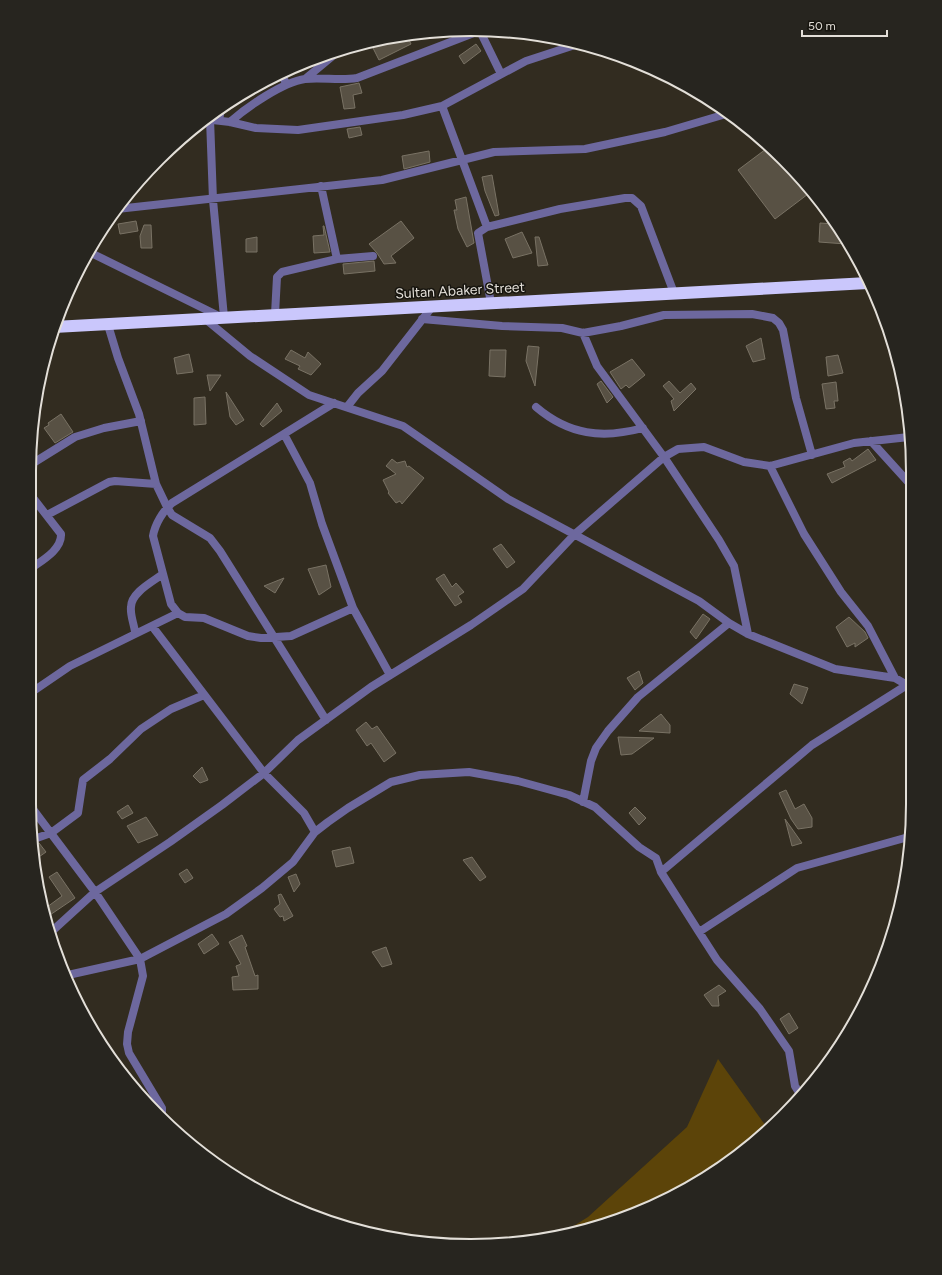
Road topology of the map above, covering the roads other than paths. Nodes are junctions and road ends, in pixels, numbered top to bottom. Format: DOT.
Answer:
graph roads {
  1 [pos="466,36"];
  2 [pos="483,36"];
  3 [pos="565,46"];
  4 [pos="328,60"];
  5 [pos="501,74"];
  6 [pos="284,79"];
  7 [pos="305,79"];
  8 [pos="286,84"];
  9 [pos="442,106"];
  10 [pos="721,115"];
  11 [pos="220,116"];
  12 [pos="215,120"];
  13 [pos="219,120"];
  14 [pos="230,122"];
  15 [pos="208,125"];
  16 [pos="463,159"];
  17 [pos="321,186"];
  18 [pos="214,200"];
  19 [pos="124,208"];
  20 [pos="487,227"];
  21 [pos="94,254"];
  22 [pos="374,256"];
  23 [pos="337,259"];
  24 [pos="863,283"];
  25 [pos="674,293"];
  26 [pos="491,303"];
  27 [pos="432,307"];
  28 [pos="275,314"];
  29 [pos="223,317"];
  30 [pos="204,318"];
  31 [pos="422,319"];
  32 [pos="108,324"];
  33 [pos="61,327"];
  34 [pos="583,333"];
  35 [pos="334,403"];
  36 [pos="347,407"];
  37 [pos="536,407"];
  38 [pos="141,421"];
  39 [pos="643,428"];
  40 [pos="284,434"];
  41 [pos="904,437"];
  42 [pos="871,441"];
  43 [pos="812,455"];
  44 [pos="664,457"];
  45 [pos="36,461"];
  46 [pos="770,466"];
  47 [pos="906,480"];
  48 [pos="156,484"];
  49 [pos="36,501"];
  50 [pos="167,508"];
  51 [pos="47,515"];
  52 [pos="575,534"];
  53 [pos="36,564"];
  54 [pos="163,574"];
  55 [pos="354,608"];
  56 [pos="178,613"];
  57 [pos="729,623"];
  58 [pos="152,626"];
  59 [pos="136,632"];
  60 [pos="748,634"];
  61 [pos="275,637"];
  62 [pos="390,675"];
  63 [pos="895,678"];
  64 [pos="906,683"];
  65 [pos="906,686"];
  66 [pos="36,689"];
  67 [pos="204,694"];
  68 [pos="326,720"];
  69 [pos="264,773"];
  70 [pos="583,802"];
  71 [pos="36,813"];
  72 [pos="51,832"];
  73 [pos="315,832"];
  74 [pos="38,838"];
  75 [pos="904,838"];
  76 [pos="661,872"];
  77 [pos="95,892"];
  78 [pos="54,928"];
  79 [pos="699,932"];
  80 [pos="140,959"];
  81 [pos="71,974"];
  82 [pos="798,1091"];
  83 [pos="162,1111"];
  1 -- 7 [label="street"];
  2 -- 5 [label="street"];
  3 -- 5 [label="street"];
  4 -- 7 [label="street"];
  5 -- 9 [label="street"];
  6 -- 8 [label="street"];
  7 -- 8 [label="street"];
  8 -- 14 [label="street"];
  9 -- 14 [label="street"];
  9 -- 16 [label="street"];
  10 -- 16 [label="street"];
  11 -- 13 [label="street"];
  12 -- 13 [label="street"];
  13 -- 14 [label="street"];
  15 -- 18 [label="street"];
  16 -- 17 [label="street"];
  16 -- 20 [label="street"];
  17 -- 18 [label="street"];
  17 -- 23 [label="street"];
  18 -- 19 [label="street"];
  18 -- 29 [label="street"];
  20 -- 25 [label="street"];
  20 -- 26 [label="street"];
  21 -- 29 [label="street"];
  22 -- 23 [label="street"];
  23 -- 28 [label="street"];
  24 -- 25 [label="highway, Sultan Abaker Street"];
  25 -- 26 [label="highway, Sultan Abaker Street"];
  26 -- 27 [label="highway, Sultan Abaker Street"];
  27 -- 28 [label="highway, Sultan Abaker Street"];
  27 -- 31 [label="street"];
  28 -- 29 [label="highway, Sultan Abaker Street"];
  29 -- 30 [label="highway, Sultan Abaker Street"];
  30 -- 32 [label="highway, Sultan Abaker Street"];
  30 -- 35 [label="street"];
  31 -- 34 [label="street"];
  31 -- 36 [label="street"];
  32 -- 33 [label="highway, Sultan Abaker Street"];
  32 -- 38 [label="street"];
  34 -- 39 [label="street"];
  34 -- 43 [label="street"];
  35 -- 36 [label="street"];
  35 -- 40 [label="street"];
  36 -- 52 [label="street"];
  37 -- 39 [label="street"];
  38 -- 45 [label="street"];
  38 -- 48 [label="street"];
  39 -- 44 [label="street"];
  40 -- 50 [label="street"];
  40 -- 55 [label="street"];
  41 -- 42 [label="street"];
  42 -- 43 [label="street"];
  42 -- 47 [label="street"];
  43 -- 46 [label="street"];
  44 -- 46 [label="street"];
  44 -- 52 [label="street"];
  44 -- 60 [label="street"];
  46 -- 63 [label="street"];
  48 -- 50 [label="street"];
  48 -- 51 [label="street"];
  49 -- 51 [label="street"];
  50 -- 54 [label="street"];
  50 -- 61 [label="street"];
  51 -- 53 [label="street"];
  52 -- 57 [label="street"];
  52 -- 62 [label="street"];
  54 -- 56 [label="street"];
  54 -- 59 [label="street"];
  55 -- 61 [label="street"];
  55 -- 62 [label="street"];
  56 -- 58 [label="street"];
  56 -- 61 [label="street"];
  57 -- 60 [label="street"];
  57 -- 70 [label="street"];
  58 -- 59 [label="street"];
  58 -- 67 [label="street"];
  59 -- 66 [label="street"];
  60 -- 63 [label="street"];
  61 -- 68 [label="street"];
  62 -- 68 [label="street"];
  63 -- 64 [label="street"];
  65 -- 76 [label="street"];
  67 -- 69 [label="street"];
  67 -- 72 [label="street"];
  68 -- 69 [label="street"];
  69 -- 73 [label="street"];
  69 -- 77 [label="street"];
  70 -- 73 [label="street"];
  70 -- 76 [label="street"];
  71 -- 72 [label="street"];
  72 -- 74 [label="street"];
  72 -- 77 [label="street"];
  73 -- 80 [label="street"];
  75 -- 79 [label="street"];
  76 -- 79 [label="street"];
  77 -- 78 [label="street"];
  77 -- 80 [label="street"];
  79 -- 82 [label="street"];
  80 -- 81 [label="street"];
  80 -- 83 [label="street"];
}
